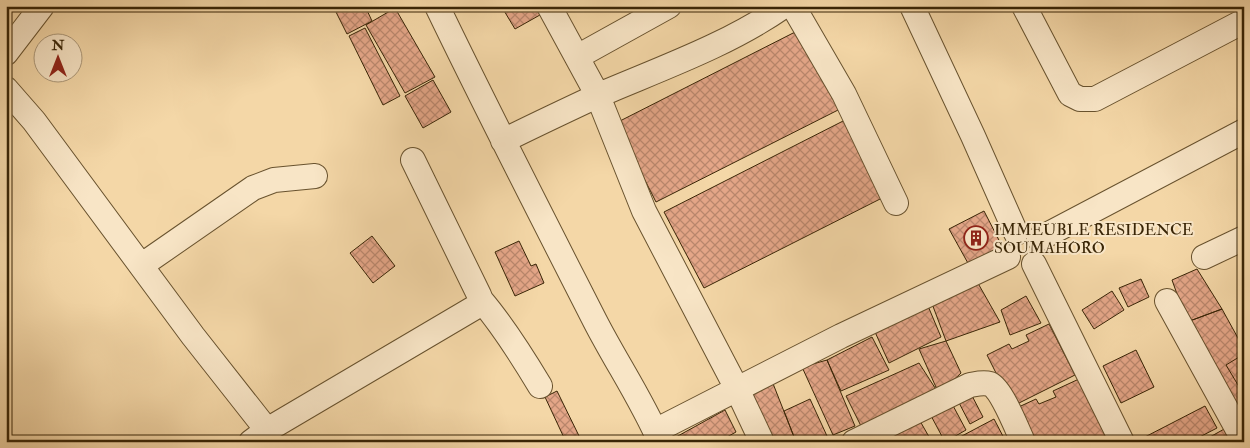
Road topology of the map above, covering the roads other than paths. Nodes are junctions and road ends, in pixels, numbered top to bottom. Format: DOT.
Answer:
graph roads {
  1 [pos="42,6"];
  2 [pos="437,6"];
  3 [pos="549,6"];
  4 [pos="669,6"];
  5 [pos="784,6"];
  6 [pos="793,6"];
  7 [pos="912,6"];
  8 [pos="1024,6"];
  9 [pos="1244,21"];
  10 [pos="6,53"];
  11 [pos="577,57"];
  12 [pos="6,89"];
  13 [pos="598,96"];
  14 [pos="1244,131"];
  15 [pos="503,141"];
  16 [pos="413,160"];
  17 [pos="315,176"];
  18 [pos="896,203"];
  19 [pos="1016,232"];
  20 [pos="1244,238"];
  21 [pos="1039,239"];
  22 [pos="1008,257"];
  23 [pos="1204,257"];
  24 [pos="1034,264"];
  25 [pos="142,265"];
  26 [pos="481,300"];
  27 [pos="1166,301"];
  28 [pos="540,386"];
  29 [pos="737,389"];
  30 [pos="259,436"];
  31 [pos="657,436"];
  32 [pos="762,442"];
  33 [pos="854,442"];
  34 [pos="1023,442"];
  35 [pos="1122,442"];
  36 [pos="1244,442"];
  1 -- 10 [label="street"];
  2 -- 15 [label="street"];
  3 -- 11 [label="street"];
  4 -- 11 [label="street"];
  5 -- 13 [label="street"];
  6 -- 18 [label="street"];
  7 -- 19 [label="street"];
  8 -- 9 [label="street"];
  11 -- 13 [label="street"];
  12 -- 25 [label="street"];
  13 -- 15 [label="street"];
  13 -- 29 [label="street"];
  14 -- 21 [label="street"];
  15 -- 31 [label="street"];
  16 -- 26 [label="street"];
  17 -- 25 [label="street"];
  19 -- 21 [label="street"];
  19 -- 22 [label="street"];
  20 -- 23 [label="street"];
  21 -- 24 [label="street"];
  22 -- 24 [label="street"];
  22 -- 29 [label="street"];
  24 -- 35 [label="street"];
  25 -- 30 [label="street"];
  26 -- 28 [label="street"];
  26 -- 30 [label="street"];
  27 -- 36 [label="street"];
  29 -- 31 [label="street"];
  29 -- 32 [label="street"];
  33 -- 34 [label="street"];
}
